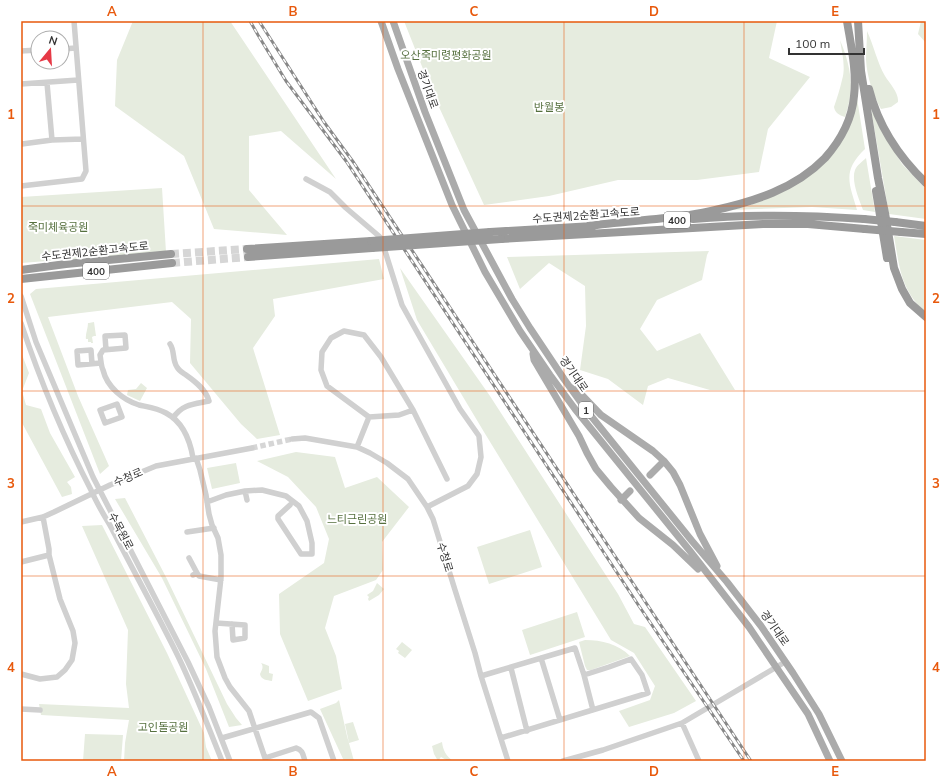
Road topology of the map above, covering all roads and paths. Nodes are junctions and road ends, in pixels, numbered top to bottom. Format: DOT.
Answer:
graph roads {
  1 [pos="74,21"];
  2 [pos="381,21"];
  3 [pos="393,21"];
  4 [pos="847,21"];
  5 [pos="858,21"];
  6 [pos="70,48"];
  7 [pos="76,48"];
  8 [pos="858,66"];
  9 [pos="78,80"];
  10 [pos="47,83"];
  11 [pos="21,84"];
  12 [pos="52,140"];
  13 [pos="83,140"];
  14 [pos="21,143"];
  15 [pos="306,179"];
  16 [pos="926,183"];
  17 [pos="21,186"];
  18 [pos="588,226"];
  19 [pos="926,226"];
  20 [pos="926,234"];
  21 [pos="372,245"];
  22 [pos="248,253"];
  23 [pos="171,254"];
  24 [pos="172,263"];
  25 [pos="21,270"];
  26 [pos="21,279"];
  27 [pos="21,296"];
  28 [pos="926,317"];
  29 [pos="21,322"];
  30 [pos="926,322"];
  31 [pos="170,344"];
  32 [pos="531,348"];
  33 [pos="106,350"];
  34 [pos="101,363"];
  35 [pos="92,364"];
  36 [pos="569,386"];
  37 [pos="123,397"];
  38 [pos="117,404"];
  39 [pos="413,410"];
  40 [pos="369,417"];
  41 [pos="173,418"];
  42 [pos="292,439"];
  43 [pos="357,447"];
  44 [pos="252,448"];
  45 [pos="195,458"];
  46 [pos="664,461"];
  47 [pos="650,475"];
  48 [pos="446,479"];
  49 [pos="100,490"];
  50 [pos="245,490"];
  51 [pos="630,491"];
  52 [pos="92,494"];
  53 [pos="247,500"];
  54 [pos="622,500"];
  55 [pos="207,502"];
  56 [pos="290,505"];
  57 [pos="427,507"];
  58 [pos="42,517"];
  59 [pos="21,522"];
  60 [pos="214,528"];
  61 [pos="187,532"];
  62 [pos="49,556"];
  63 [pos="189,558"];
  64 [pos="21,562"];
  65 [pos="722,577"];
  66 [pos="221,580"];
  67 [pos="714,583"];
  68 [pos="216,623"];
  69 [pos="232,624"];
  70 [pos="541,658"];
  71 [pos="785,662"];
  72 [pos="776,667"];
  73 [pos="511,668"];
  74 [pos="21,674"];
  75 [pos="584,675"];
  76 [pos="481,676"];
  77 [pos="21,709"];
  78 [pos="40,710"];
  79 [pos="593,710"];
  80 [pos="560,720"];
  81 [pos="682,723"];
  82 [pos="255,728"];
  83 [pos="527,730"];
  84 [pos="222,738"];
  85 [pos="501,738"];
  86 [pos="266,760"];
  87 [pos="222,761"];
  88 [pos="230,761"];
  89 [pos="305,761"];
  90 [pos="334,761"];
  91 [pos="508,761"];
  92 [pos="563,761"];
  93 [pos="699,761"];
  94 [pos="830,761"];
  95 [pos="842,761"];
  1 -- 7 [label="street"];
  2 -- 32 [label="main road, 경기대로 / 1"];
  3 -- 36 [label="main road, 경기대로 / 1"];
  4 -- 8 [label="highway"];
  5 -- 8 [label="highway"];
  6 -- 7 [label="street"];
  7 -- 9 [label="street"];
  8 -- 16 [label="highway"];
  8 -- 18 [label="highway"];
  8 -- 28 [label="highway"];
  8 -- 30 [label="highway"];
  9 -- 10 [label="street"];
  9 -- 13 [label="street"];
  10 -- 11 [label="street"];
  10 -- 12 [label="street"];
  12 -- 13 [label="street"];
  12 -- 14 [label="street"];
  13 -- 17 [label="street"];
  15 -- 57 [label="street"];
  18 -- 19 [label="highway, 수도권제2순환고속도로 / 400, bridge"];
  18 -- 21 [label="highway, 수도권제2순환고속도로 / 400, bridge"];
  20 -- 21 [label="highway, 수도권제2순환고속도로 / 400, bridge"];
  21 -- 22 [label="highway, 수도권제2순환고속도로 / 400"];
  23 -- 25 [label="highway, 수도권제2순환고속도로 / 400"];
  24 -- 26 [label="highway, 수도권제2순환고속도로 / 400"];
  27 -- 49 [label="street, 수목원로"];
  29 -- 52 [label="street, 수목원로"];
  31 -- 41 [label="street"];
  32 -- 54 [label="main road"];
  32 -- 67 [label="main road, 경기대로 / 1"];
  33 -- 34 [label="street"];
  34 -- 35 [label="street"];
  34 -- 37 [label="street"];
  36 -- 46 [label="main road"];
  36 -- 65 [label="main road, 경기대로 / 1"];
  37 -- 38 [label="street"];
  37 -- 41 [label="street"];
  39 -- 40 [label="street"];
  39 -- 40 [label="street"];
  39 -- 48 [label="street"];
  40 -- 43 [label="street"];
  41 -- 45 [label="street"];
  42 -- 43 [label="street, 수청로"];
  43 -- 57 [label="street, 수청로"];
  44 -- 45 [label="street, 수청로"];
  45 -- 49 [label="street, 수청로"];
  45 -- 55 [label="street"];
  46 -- 47 [label="main road"];
  46 -- 65 [label="main road"];
  49 -- 52 [label="street, 수청로"];
  49 -- 84 [label="street, 수목원로"];
  50 -- 53 [label="street"];
  50 -- 55 [label="street"];
  50 -- 56 [label="street"];
  51 -- 54 [label="main road"];
  52 -- 58 [label="street, 수청로"];
  52 -- 87 [label="street, 수목원로"];
  54 -- 67 [label="main road"];
  55 -- 60 [label="street"];
  57 -- 76 [label="street, 수청로"];
  58 -- 59 [label="street, 수청로"];
  58 -- 62 [label="street"];
  60 -- 61 [label="street"];
  60 -- 66 [label="street"];
  62 -- 64 [label="street"];
  62 -- 74 [label="street"];
  63 -- 66 [label="street"];
  65 -- 71 [label="main road, 경기대로 / 1"];
  66 -- 68 [label="street"];
  67 -- 72 [label="main road, 경기대로 / 1"];
  68 -- 69 [label="street"];
  68 -- 82 [label="street"];
  70 -- 73 [label="street"];
  70 -- 75 [label="street"];
  70 -- 80 [label="street"];
  71 -- 72 [label="street"];
  71 -- 95 [label="main road, 경기대로 / 1"];
  72 -- 81 [label="street"];
  72 -- 94 [label="main road, 경기대로 / 1"];
  73 -- 76 [label="street"];
  73 -- 83 [label="street"];
  75 -- 79 [label="street"];
  75 -- 79 [label="street"];
  76 -- 85 [label="street, 수청로"];
  77 -- 78 [label="street"];
  79 -- 80 [label="street"];
  80 -- 83 [label="street"];
  81 -- 92 [label="street"];
  81 -- 93 [label="street"];
  82 -- 84 [label="street"];
  82 -- 86 [label="street"];
  82 -- 90 [label="street"];
  83 -- 85 [label="street"];
  84 -- 88 [label="street, 수목원로"];
  85 -- 91 [label="street, 수청로"];
  86 -- 89 [label="street"];
}
